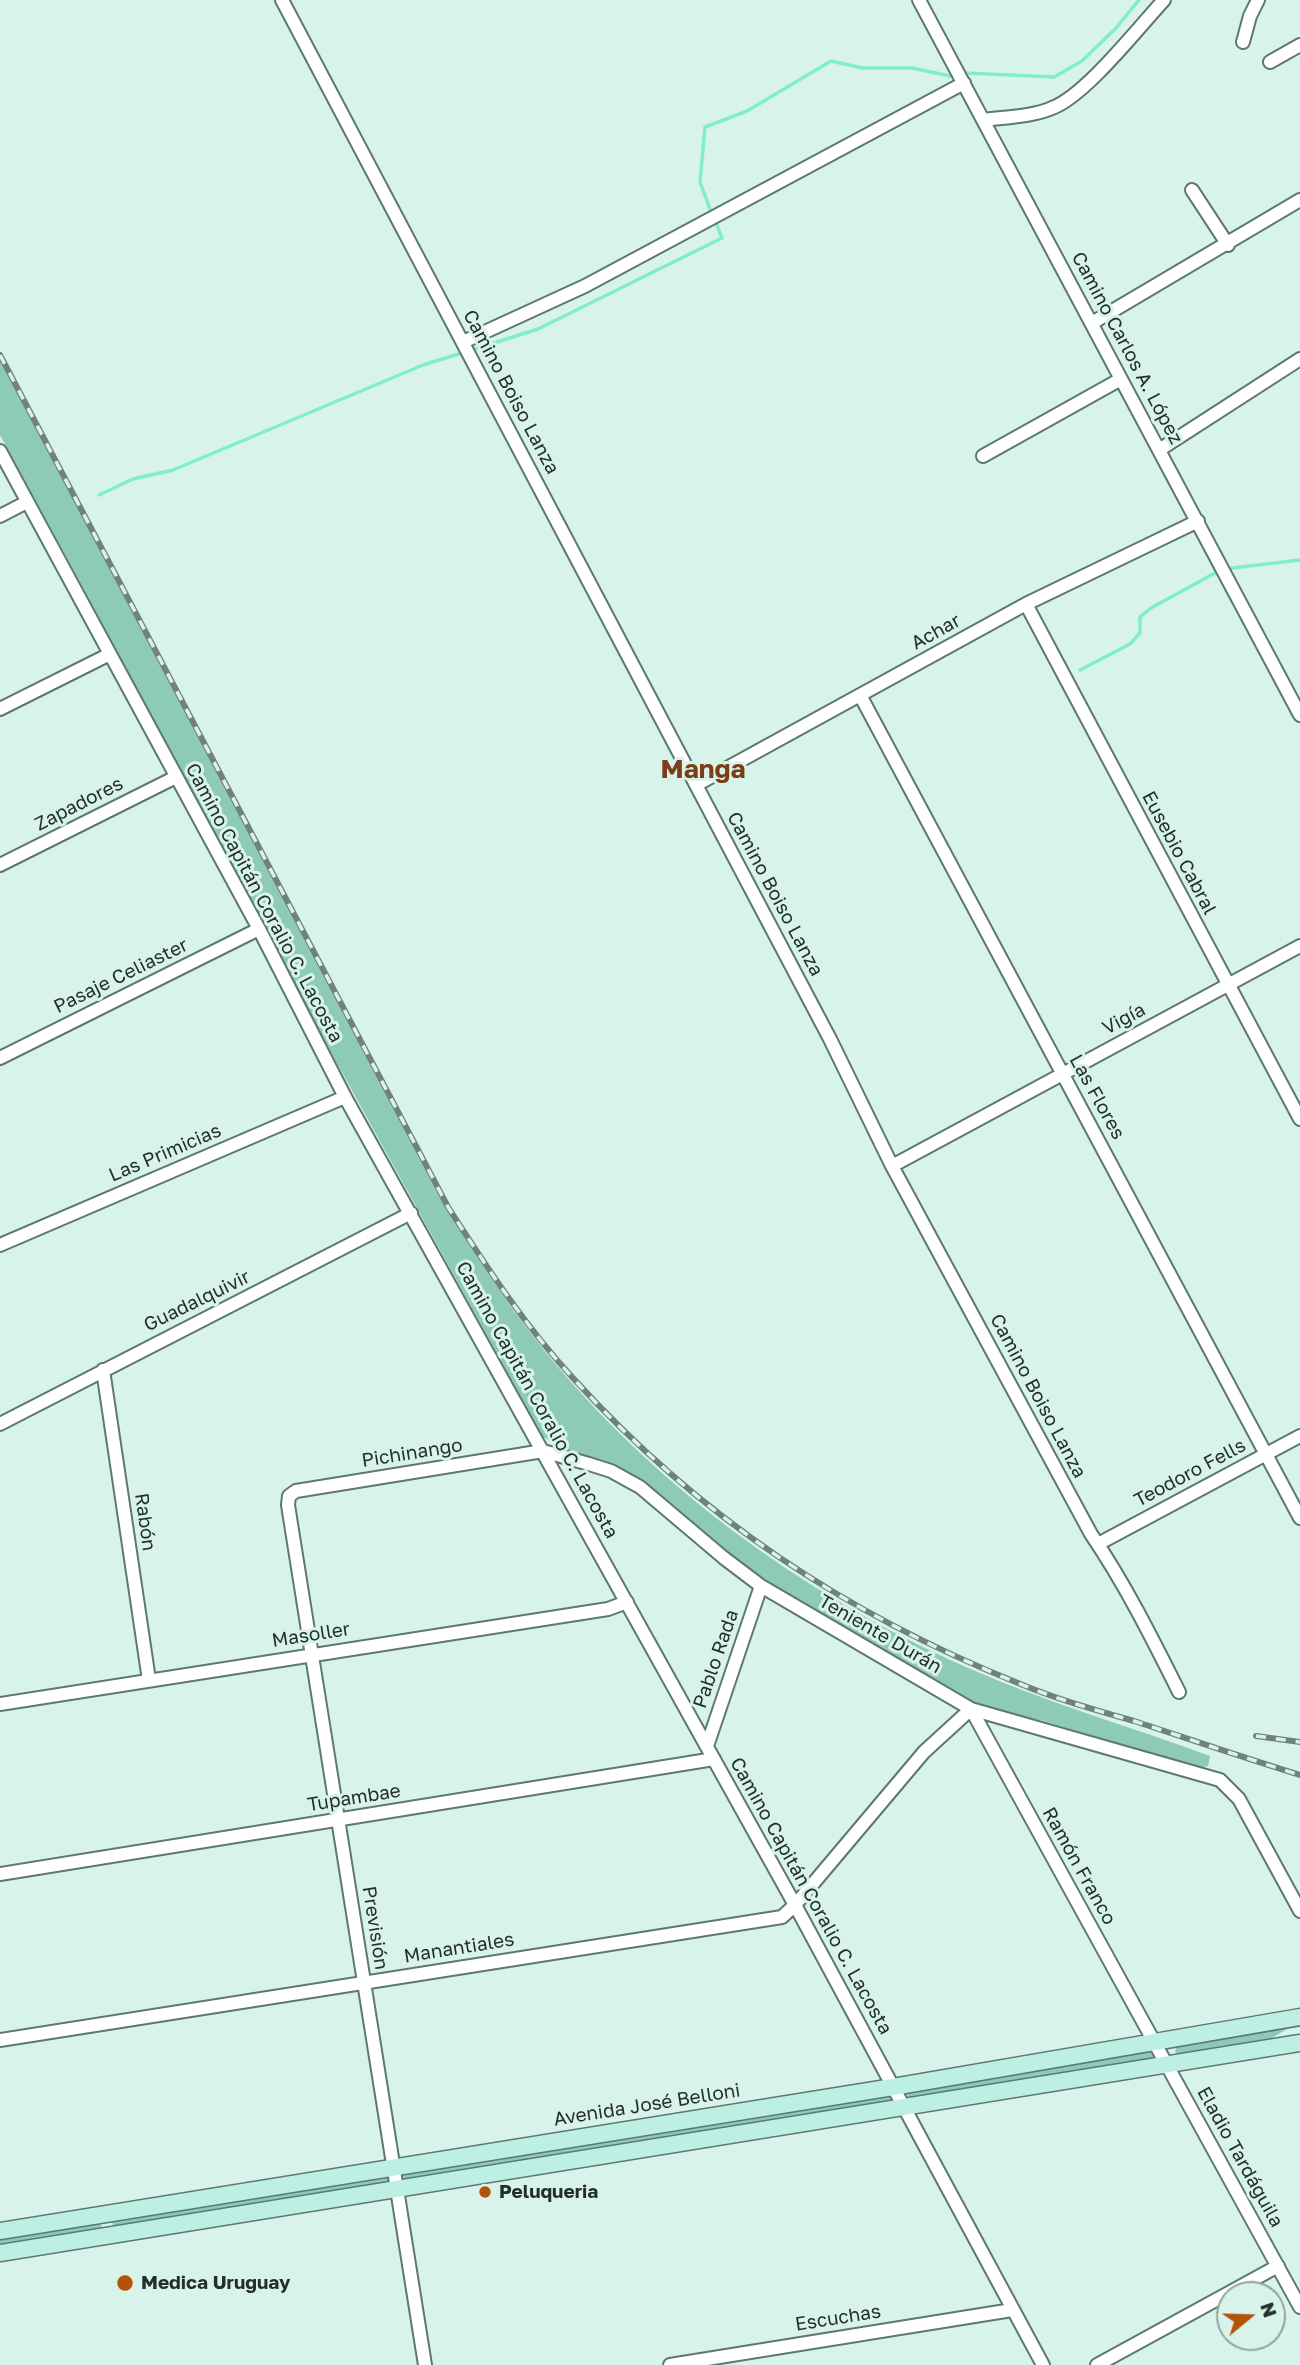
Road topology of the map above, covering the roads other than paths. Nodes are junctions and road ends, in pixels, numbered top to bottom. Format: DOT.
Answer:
graph roads {
  1 [pos="282,0"];
  2 [pos="919,0"];
  3 [pos="1164,0"];
  4 [pos="1258,0"];
  5 [pos="1243,42"];
  6 [pos="1300,45"];
  7 [pos="1270,62"];
  8 [pos="964,83"];
  9 [pos="984,120"];
  10 [pos="1192,190"];
  11 [pos="1300,200"];
  12 [pos="1228,245"];
  13 [pos="1093,323"];
  14 [pos="463,342"];
  15 [pos="1300,359"];
  16 [pos="1121,379"];
  17 [pos="1158,450"];
  18 [pos="0,451"];
  19 [pos="983,456"];
  20 [pos="27,502"];
  21 [pos="0,516"];
  22 [pos="1198,521"];
  23 [pos="1026,604"];
  24 [pos="110,654"];
  25 [pos="860,695"];
  26 [pos="0,709"];
  27 [pos="1300,715"];
  28 [pos="176,777"];
  29 [pos="696,785"];
  30 [pos="0,865"];
  31 [pos="259,929"];
  32 [pos="1300,946"];
  33 [pos="1228,984"];
  34 [pos="0,1058"];
  35 [pos="1062,1074"];
  36 [pos="345,1097"];
  37 [pos="1300,1119"];
  38 [pos="892,1166"];
  39 [pos="411,1213"];
  40 [pos="0,1245"];
  41 [pos="103,1370"];
  42 [pos="0,1424"];
  43 [pos="1300,1436"];
  44 [pos="543,1451"];
  45 [pos="1267,1454"];
  46 [pos="289,1496"];
  47 [pos="1300,1518"];
  48 [pos="1098,1544"];
  49 [pos="761,1586"];
  50 [pos="627,1602"];
  51 [pos="312,1655"];
  52 [pos="149,1680"];
  53 [pos="1179,1692"];
  54 [pos="0,1703"];
  55 [pos="971,1709"];
  56 [pos="707,1746"];
  57 [pos="714,1759"];
  58 [pos="338,1821"];
  59 [pos="0,1874"];
  60 [pos="795,1905"];
  61 [pos="1300,1911"];
  62 [pos="364,1982"];
  63 [pos="1300,2017"];
  64 [pos="1300,2036"];
  65 [pos="0,2040"];
  66 [pos="1153,2041"];
  67 [pos="1292,2044"];
  68 [pos="1165,2064"];
  69 [pos="893,2087"];
  70 [pos="904,2107"];
  71 [pos="393,2167"];
  72 [pos="397,2189"];
  73 [pos="104,2214"];
  74 [pos="0,2231"];
  75 [pos="108,2235"];
  76 [pos="0,2253"];
  77 [pos="1278,2266"];
  78 [pos="1300,2307"];
  79 [pos="1012,2310"];
  80 [pos="425,2365"];
  81 [pos="670,2365"];
  82 [pos="1043,2365"];
  83 [pos="1097,2365"];
  1 -- 14 [label="street, Camino Boiso Lanza"];
  2 -- 8 [label="street, Camino Carlos A. López"];
  3 -- 9 [label="street"];
  4 -- 5 [label="street"];
  6 -- 7 [label="street"];
  8 -- 9 [label="street, Camino Carlos A. López"];
  8 -- 14 [label="street"];
  9 -- 13 [label="street, Camino Carlos A. López"];
  10 -- 12 [label="street"];
  11 -- 12 [label="street"];
  12 -- 13 [label="street"];
  13 -- 16 [label="street, Camino Carlos A. López"];
  14 -- 29 [label="street, Camino Boiso Lanza"];
  15 -- 17 [label="street"];
  16 -- 17 [label="street, Camino Carlos A. López"];
  16 -- 19 [label="street"];
  17 -- 22 [label="street, Camino Carlos A. López"];
  18 -- 20 [label="street, Camino Capitán Coralio C. Lacosta"];
  20 -- 21 [label="street"];
  20 -- 24 [label="street, Camino Capitán Coralio C. Lacosta"];
  22 -- 23 [label="street, Achar"];
  22 -- 27 [label="street, Camino Carlos A. López"];
  23 -- 25 [label="street, Achar"];
  23 -- 33 [label="street, Eusebio Cabral"];
  24 -- 26 [label="street"];
  24 -- 28 [label="street, Camino Capitán Coralio C. Lacosta"];
  25 -- 29 [label="street, Achar"];
  25 -- 35 [label="street, Las Flores"];
  28 -- 30 [label="street, Zapadores"];
  28 -- 31 [label="street, Camino Capitán Coralio C. Lacosta"];
  29 -- 38 [label="street, Camino Boiso Lanza"];
  31 -- 34 [label="street, Pasaje Celiaster"];
  31 -- 36 [label="street, Camino Capitán Coralio C. Lacosta"];
  32 -- 33 [label="street, Vigía"];
  33 -- 35 [label="street, Vigía"];
  33 -- 37 [label="street, Eusebio Cabral"];
  35 -- 38 [label="street, Vigía"];
  35 -- 45 [label="street, Las Flores"];
  36 -- 39 [label="street, Camino Capitán Coralio C. Lacosta"];
  36 -- 40 [label="street, Las Primicias"];
  38 -- 48 [label="street, Camino Boiso Lanza"];
  39 -- 41 [label="street, Guadalquivir"];
  39 -- 44 [label="street, Camino Capitán Coralio C. Lacosta"];
  41 -- 42 [label="street, Guadalquivir"];
  41 -- 52 [label="street, Rabón"];
  43 -- 45 [label="street, Teodoro Fells"];
  44 -- 46 [label="street, Pichinango"];
  44 -- 49 [label="street, Teniente Durán"];
  44 -- 50 [label="street, Camino Capitán Coralio C. Lacosta"];
  45 -- 47 [label="street, Las Flores"];
  45 -- 48 [label="street, Teodoro Fells"];
  46 -- 51 [label="street, Previsión"];
  48 -- 53 [label="street, Camino Boiso Lanza"];
  49 -- 55 [label="street, Teniente Durán"];
  49 -- 56 [label="street, Pablo Rada"];
  50 -- 51 [label="street, Masoller"];
  50 -- 56 [label="street, Camino Capitán Coralio C. Lacosta"];
  51 -- 52 [label="street, Masoller"];
  51 -- 58 [label="street, Previsión"];
  52 -- 54 [label="street, Masoller"];
  55 -- 60 [label="street"];
  55 -- 61 [label="street, Teniente Durán"];
  55 -- 66 [label="street, Ramón Franco"];
  56 -- 57 [label="street, Camino Capitán Coralio C. Lacosta"];
  57 -- 58 [label="street, Tupambae"];
  57 -- 60 [label="street, Camino Capitán Coralio C. Lacosta"];
  58 -- 59 [label="street, Tupambae"];
  58 -- 62 [label="street, Previsión"];
  60 -- 62 [label="street, Manantiales"];
  60 -- 69 [label="street, Camino Capitán Coralio C. Lacosta"];
  62 -- 65 [label="street, Manantiales"];
  62 -- 71 [label="street, Previsión"];
  63 -- 66 [label="main road, Avenida José Belloni"];
  64 -- 67 [label="main road"];
  66 -- 68 [label="street, Ramón Franco"];
  66 -- 69 [label="main road, Avenida José Belloni"];
  67 -- 68 [label="main road"];
  68 -- 70 [label="main road"];
  68 -- 77 [label="street, Eladio Tardáguila"];
  69 -- 70 [label="street, Camino Capitán Coralio C. Lacosta"];
  69 -- 71 [label="main road, Avenida José Belloni"];
  70 -- 72 [label="main road"];
  70 -- 79 [label="street, Camino Capitán Coralio C. Lacosta"];
  71 -- 72 [label="street, Previsión"];
  71 -- 73 [label="main road, Avenida José Belloni"];
  72 -- 75 [label="main road"];
  72 -- 80 [label="street, Previsión"];
  73 -- 74 [label="main road, Avenida José Belloni"];
  73 -- 75 [label="main road"];
  75 -- 76 [label="main road"];
  77 -- 78 [label="street, Eladio Tardáguila"];
  77 -- 83 [label="street"];
  79 -- 81 [label="street, Escuchas"];
  79 -- 82 [label="street, Camino Capitán Coralio C. Lacosta"];
}
